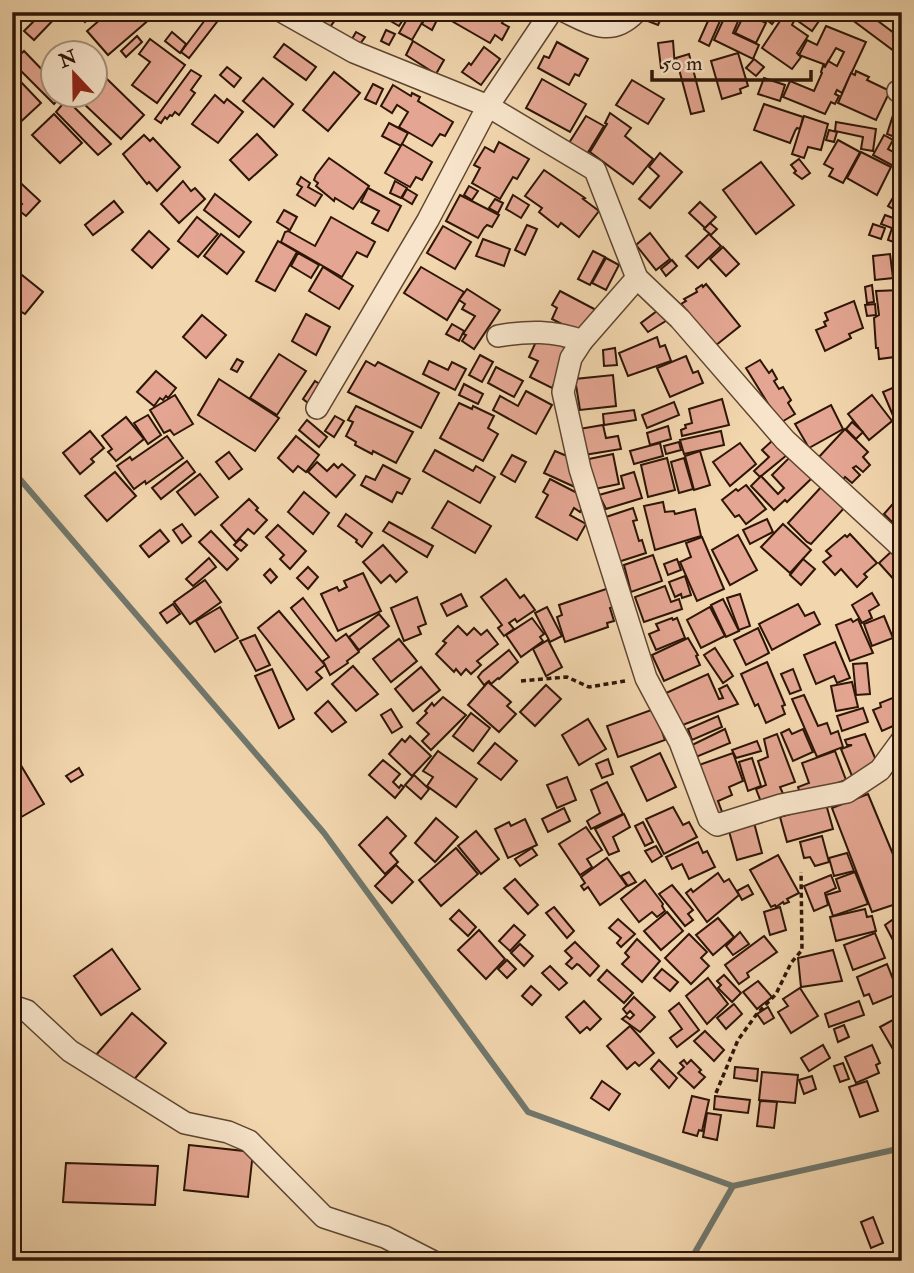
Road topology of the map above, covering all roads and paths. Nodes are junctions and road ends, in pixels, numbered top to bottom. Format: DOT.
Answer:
graph roads {
  1 [pos="283,12"];
  2 [pos="551,12"];
  3 [pos="566,12"];
  4 [pos="636,12"];
  5 [pos="488,106"];
  6 [pos="638,278"];
  7 [pos="498,336"];
  8 [pos="582,341"];
  9 [pos="317,408"];
  10 [pos="902,548"];
  11 [pos="646,678"];
  12 [pos="521,681"];
  13 [pos="902,740"];
  14 [pos="801,872"];
  15 [pos="12,1006"];
  16 [pos="716,1093"];
  17 [pos="432,1261"];
  1 -- 5 [label="street"];
  2 -- 5 [label="street"];
  3 -- 4 [label="street"];
  5 -- 6 [label="street"];
  5 -- 9 [label="street"];
  6 -- 8 [label="street"];
  6 -- 10 [label="street"];
  7 -- 8 [label="street"];
  8 -- 11 [label="street"];
  11 -- 12 [label="path"];
  11 -- 13 [label="street"];
  14 -- 16 [label="path"];
  15 -- 17 [label="street"];
}
